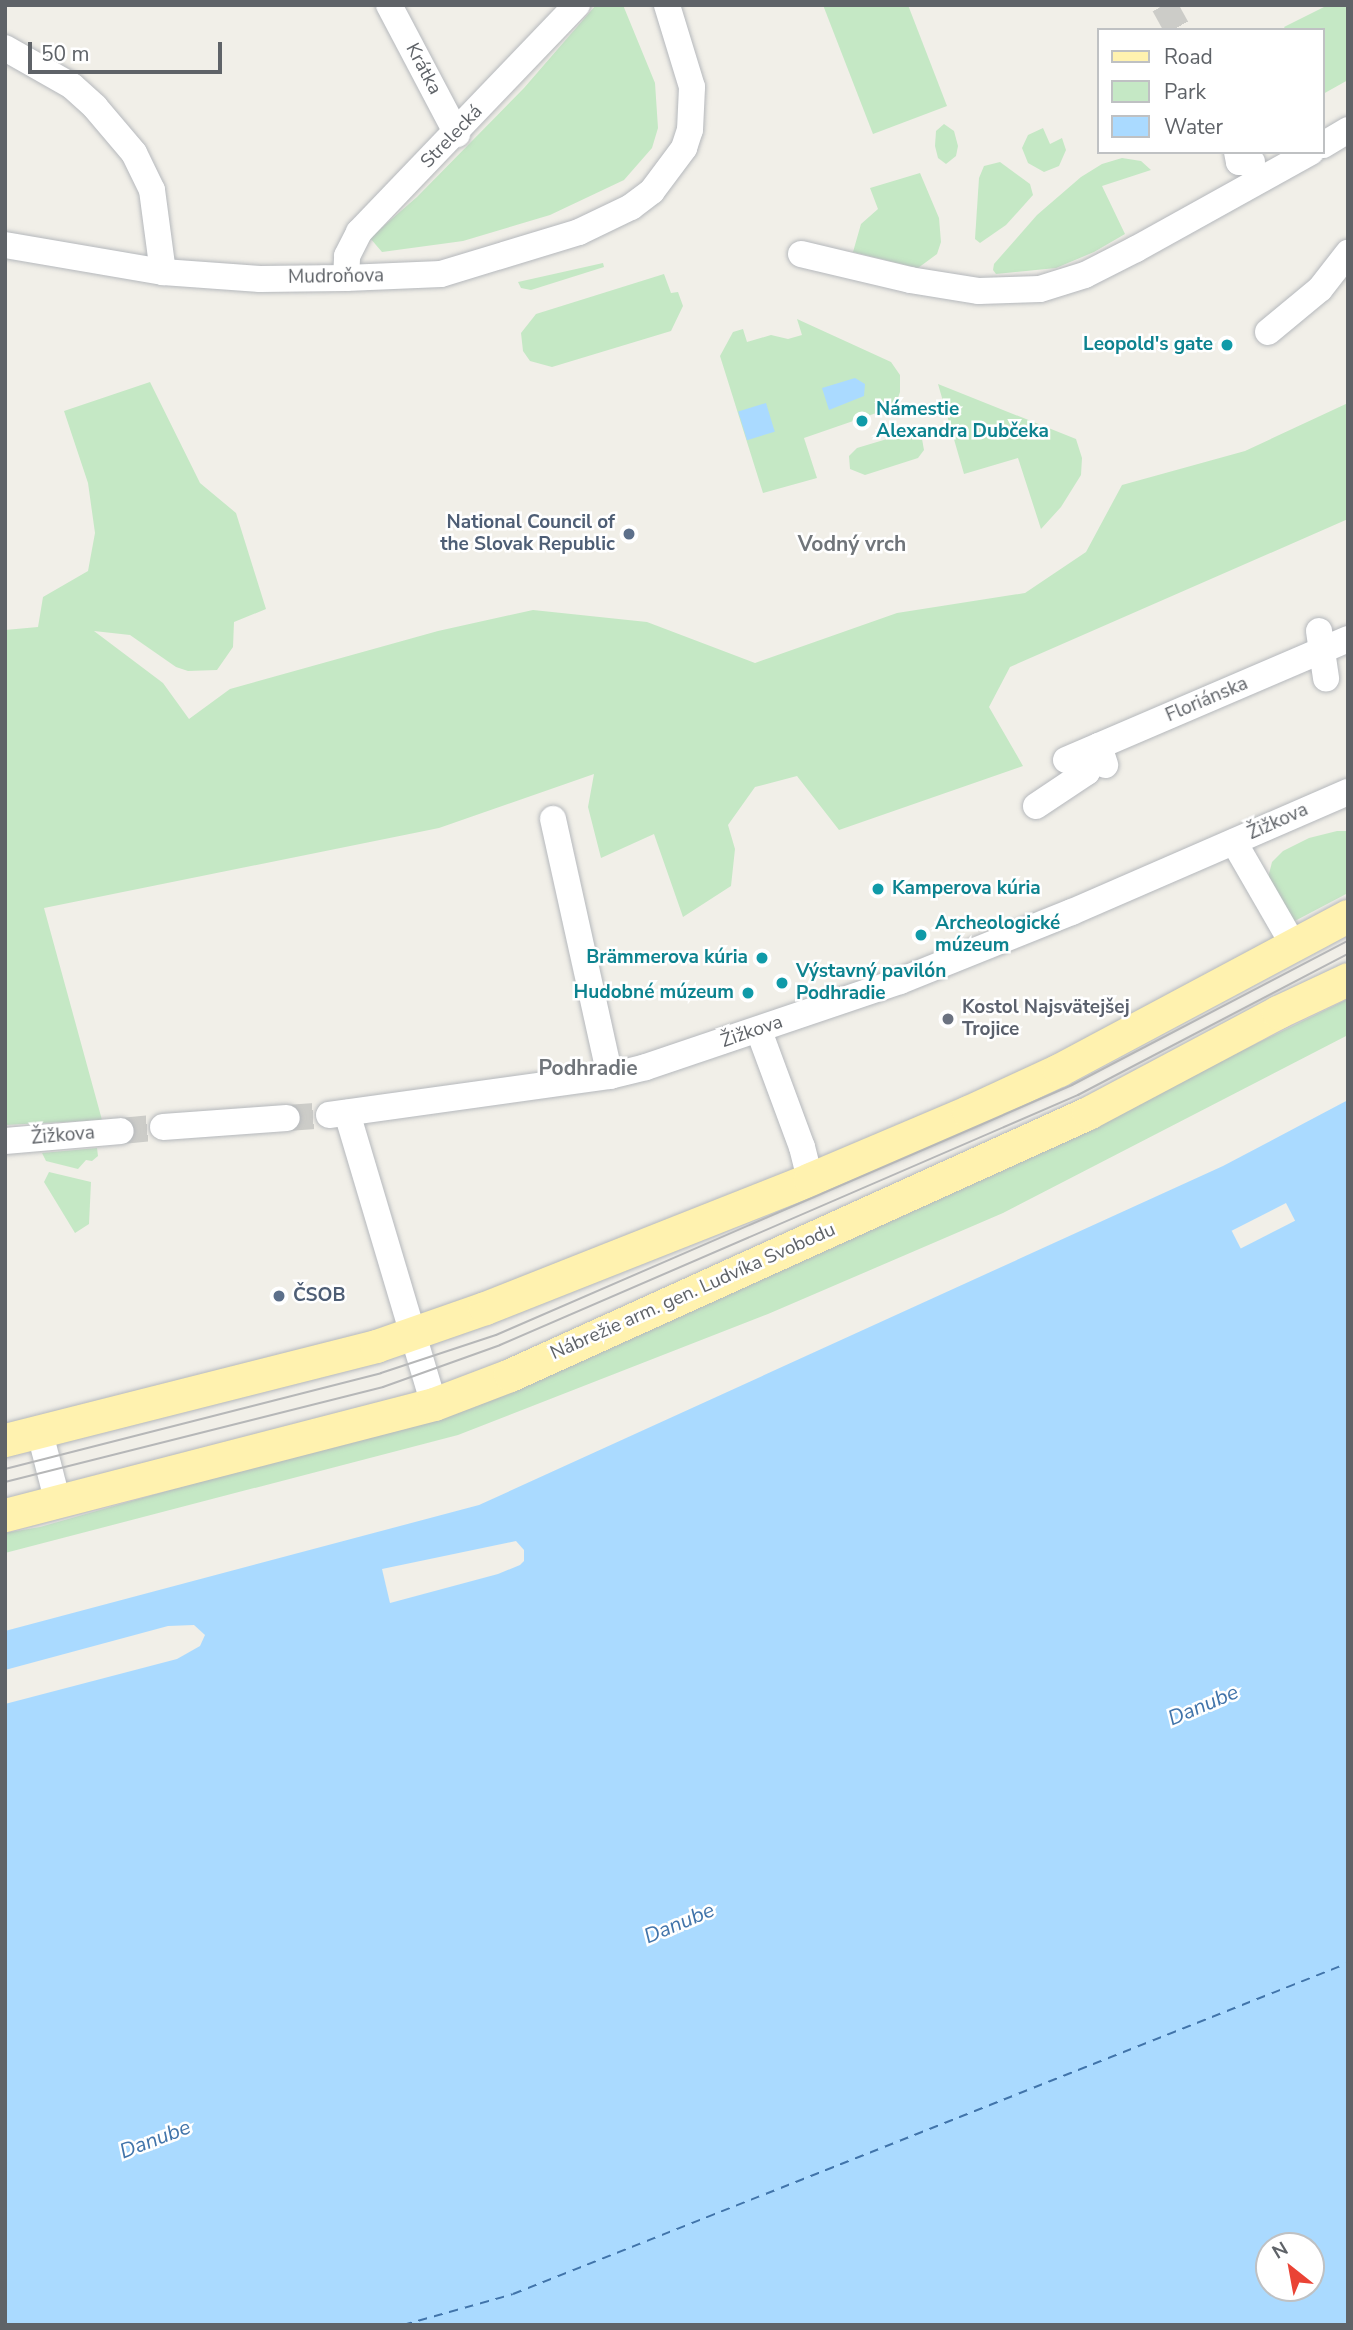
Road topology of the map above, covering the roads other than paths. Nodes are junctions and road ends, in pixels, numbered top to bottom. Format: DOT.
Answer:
graph roads {
  1 [pos="389,5"];
  2 [pos="577,5"];
  3 [pos="667,5"];
  4 [pos="5,48"];
  5 [pos="1347,129"];
  6 [pos="457,134"];
  7 [pos="1325,144"];
  8 [pos="1299,154"];
  9 [pos="1252,162"];
  10 [pos="5,245"];
  11 [pos="1348,253"];
  12 [pos="801,254"];
  13 [pos="163,272"];
  14 [pos="346,278"];
  15 [pos="1268,332"];
  16 [pos="1348,639"];
  17 [pos="1321,641"];
  18 [pos="1326,678"];
  19 [pos="1102,755"];
  20 [pos="1066,760"];
  21 [pos="1348,792"];
  22 [pos="1036,806"];
  23 [pos="552,819"];
  24 [pos="1234,842"];
  25 [pos="1348,916"];
  26 [pos="1294,946"];
  27 [pos="1348,979"];
  28 [pos="759,1031"];
  29 [pos="610,1076"];
  30 [pos="286,1118"];
  31 [pos="163,1128"];
  32 [pos="121,1131"];
  33 [pos="5,1141"];
  34 [pos="810,1180"];
  35 [pos="413,1334"];
  36 [pos="434,1404"];
  37 [pos="40,1433"];
  38 [pos="5,1440"];
  39 [pos="58,1503"];
  40 [pos="5,1515"];
  1 -- 6 [label="street, Krátka"];
  2 -- 6 [label="street, Strelecká"];
  3 -- 14 [label="street, Mudroňova"];
  4 -- 13 [label="street"];
  5 -- 7 [label="street"];
  6 -- 14 [label="street, Strelecká"];
  8 -- 9 [label="street"];
  9 -- 12 [label="street"];
  10 -- 13 [label="street, Mudroňova"];
  11 -- 15 [label="street"];
  13 -- 14 [label="street, Mudroňova"];
  16 -- 17 [label="street, Floriánska"];
  17 -- 18 [label="street"];
  17 -- 19 [label="street, Floriánska"];
  19 -- 20 [label="street, Floriánska"];
  19 -- 22 [label="street"];
  21 -- 24 [label="street, Žižkova"];
  23 -- 29 [label="street"];
  24 -- 26 [label="street"];
  24 -- 28 [label="street, Žižkova"];
  25 -- 26 [label="main road"];
  26 -- 34 [label="main road"];
  27 -- 36 [label="main road, Nábrežie arm. gen. Ludvíka Svobodu"];
  28 -- 29 [label="street, Žižkova"];
  28 -- 34 [label="street"];
  29 -- 35 [label="street, Žižkova"];
  30 -- 31 [label="street"];
  32 -- 33 [label="street, Žižkova"];
  34 -- 35 [label="main road"];
  35 -- 36 [label="street"];
  35 -- 37 [label="main road"];
  36 -- 39 [label="main road, Nábrežie arm. gen. Ludvíka Svobodu"];
  37 -- 38 [label="main road"];
  37 -- 39 [label="street"];
  39 -- 40 [label="main road, Nábrežie arm. gen. Ludvíka Svobodu"];
}
